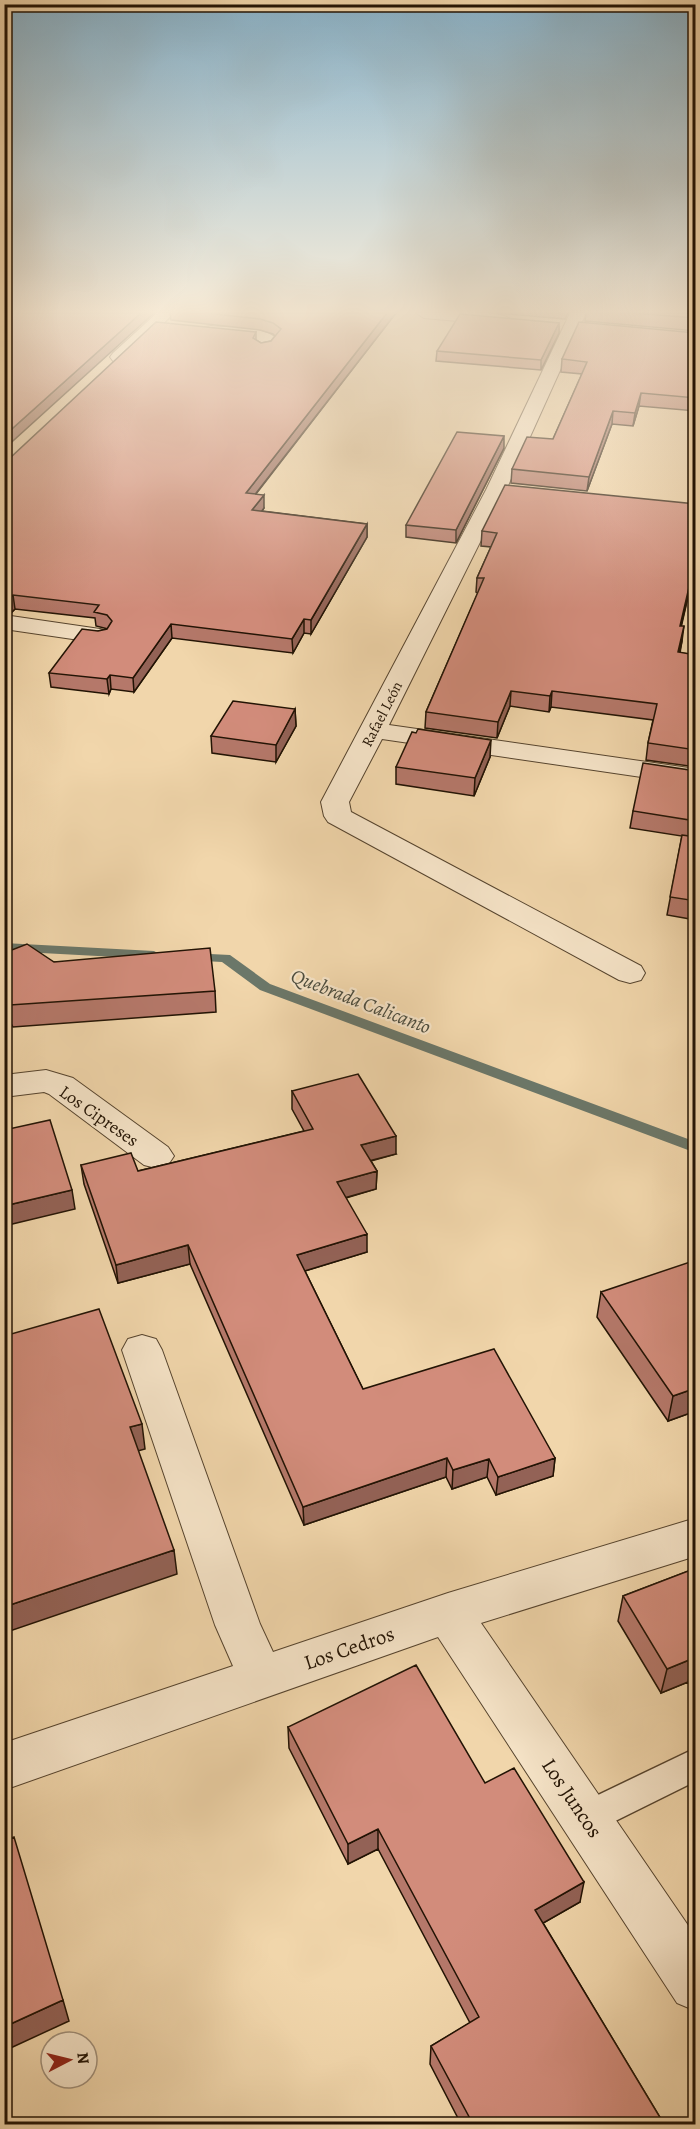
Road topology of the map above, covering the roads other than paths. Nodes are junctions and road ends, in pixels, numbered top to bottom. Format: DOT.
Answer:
graph roads {
  1 [pos="540,412"];
  2 [pos="4,622"];
  3 [pos="100,636"];
  4 [pos="374,730"];
  5 [pos="696,777"];
  6 [pos="630,973"];
  7 [pos="4,1086"];
  8 [pos="156,1156"];
  9 [pos="142,1350"];
  10 [pos="696,1537"];
  11 [pos="448,1613"];
  12 [pos="262,1678"];
  13 [pos="696,1764"];
  14 [pos="4,1767"];
  15 [pos="585,1819"];
  16 [pos="696,1984"];
  1 -- 4 [label="street, Rafael León"];
  2 -- 3 [label="street"];
  4 -- 5 [label="street"];
  4 -- 6 [label="street, Rafael León"];
  7 -- 8 [label="street, Los Cipreses"];
  9 -- 12 [label="street"];
  10 -- 11 [label="street, Los Cedros"];
  11 -- 12 [label="street, Los Cedros"];
  11 -- 15 [label="street, Los Juncos"];
  12 -- 14 [label="street, Los Cedros"];
  13 -- 15 [label="lane"];
  15 -- 16 [label="street, Los Juncos"];
}
